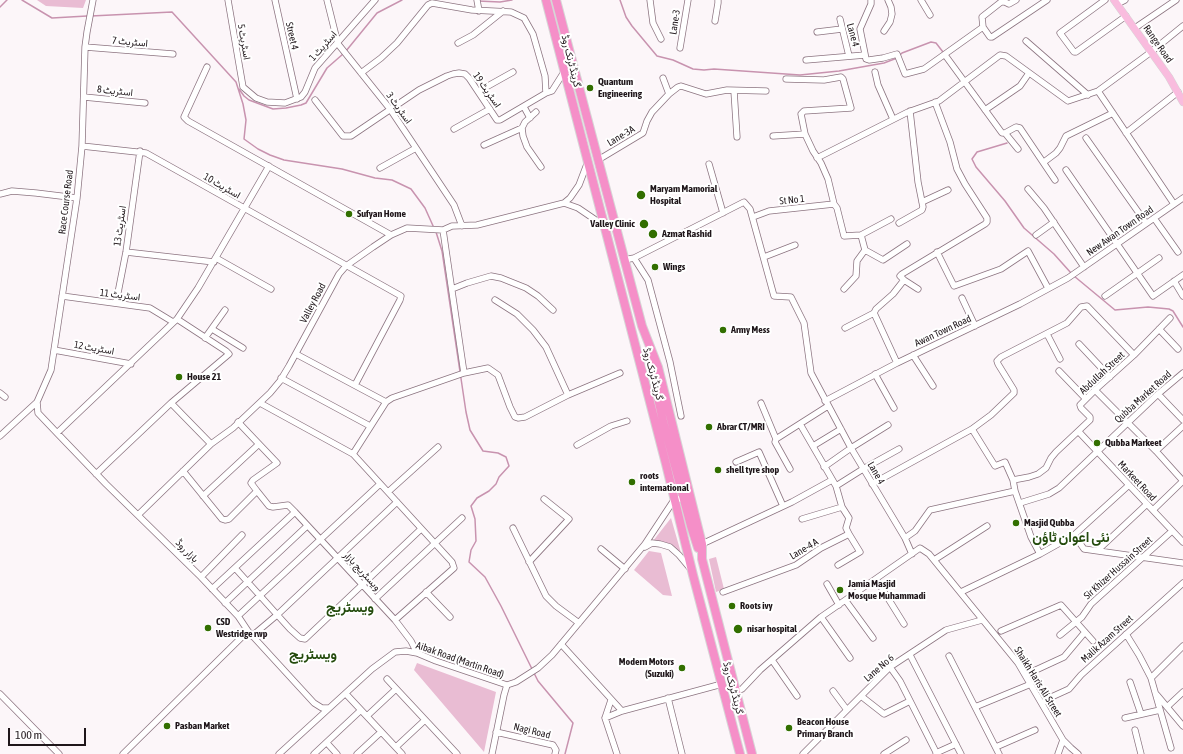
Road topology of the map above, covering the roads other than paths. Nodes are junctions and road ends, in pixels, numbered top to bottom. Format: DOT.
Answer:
graph roads {
  1 [pos="93,0"];
  2 [pos="228,0"];
  3 [pos="275,0"];
  4 [pos="327,0"];
  5 [pos="375,0"];
  6 [pos="546,0"];
  7 [pos="556,0"];
  8 [pos="650,0"];
  9 [pos="688,0"];
  10 [pos="718,0"];
  11 [pos="871,0"];
  12 [pos="888,0"];
  13 [pos="922,0"];
  14 [pos="1016,0"];
  15 [pos="1047,0"];
  16 [pos="1105,0"];
  17 [pos="1125,0"];
  18 [pos="1176,0"];
  19 [pos="477,2"];
  20 [pos="1040,2"];
  21 [pos="1116,2"];
  22 [pos="478,11"];
  23 [pos="503,12"];
  24 [pos="930,15"];
  25 [pos="1126,16"];
  26 [pos="840,19"];
  27 [pos="715,21"];
  28 [pos="1183,26"];
  29 [pos="983,27"];
  30 [pos="1135,28"];
  31 [pos="842,29"];
  32 [pos="884,31"];
  33 [pos="817,32"];
  34 [pos="661,39"];
  35 [pos="1026,41"];
  36 [pos="458,43"];
  37 [pos="338,44"];
  38 [pos="86,47"];
  39 [pos="680,48"];
  40 [pos="1152,52"];
  41 [pos="173,54"];
  42 [pos="864,55"];
  43 [pos="945,55"];
  44 [pos="849,56"];
  45 [pos="806,60"];
  46 [pos="207,67"];
  47 [pos="513,72"];
  48 [pos="564,72"];
  49 [pos="875,72"];
  50 [pos="361,73"];
  51 [pos="1029,73"];
  52 [pos="663,78"];
  53 [pos="786,78"];
  54 [pos="964,82"];
  55 [pos="479,91"];
  56 [pos="734,91"];
  57 [pos="766,91"];
  58 [pos="1098,92"];
  59 [pos="1178,92"];
  60 [pos="546,93"];
  61 [pos="668,94"];
  62 [pos="1088,95"];
  63 [pos="84,97"];
  64 [pos="297,99"];
  65 [pos="315,100"];
  66 [pos="934,102"];
  67 [pos="1183,102"];
  68 [pos="145,103"];
  69 [pos="524,106"];
  70 [pos="390,109"];
  71 [pos="490,109"];
  72 [pos="985,110"];
  73 [pos="910,111"];
  74 [pos="536,112"];
  75 [pos="1113,113"];
  76 [pos="530,118"];
  77 [pos="893,119"];
  78 [pos="522,128"];
  79 [pos="454,129"];
  80 [pos="1005,133"];
  81 [pos="1126,133"];
  82 [pos="805,134"];
  83 [pos="773,136"];
  84 [pos="736,137"];
  85 [pos="1086,138"];
  86 [pos="484,145"];
  87 [pos="82,146"];
  88 [pos="416,148"];
  89 [pos="1018,149"];
  90 [pos="140,151"];
  91 [pos="817,158"];
  92 [pos="598,160"];
  93 [pos="1044,162"];
  94 [pos="587,164"];
  95 [pos="709,164"];
  96 [pos="269,166"];
  97 [pos="541,167"];
  98 [pos="380,168"];
  99 [pos="1066,170"];
  100 [pos="1055,180"];
  101 [pos="1028,189"];
  102 [pos="948,190"];
  103 [pos="0,194"];
  104 [pos="77,198"];
  105 [pos="1182,201"];
  106 [pos="922,202"];
  107 [pos="564,203"];
  108 [pos="834,204"];
  109 [pos="1174,204"];
  110 [pos="245,209"];
  111 [pos="723,212"];
  112 [pos="752,217"];
  113 [pos="890,218"];
  114 [pos="1154,218"];
  115 [pos="899,222"];
  116 [pos="1054,222"];
  117 [pos="1146,223"];
  118 [pos="604,225"];
  119 [pos="462,226"];
  120 [pos="437,230"];
  121 [pos="391,235"];
  122 [pos="861,235"];
  123 [pos="1036,235"];
  124 [pos="1117,243"];
  125 [pos="907,244"];
  126 [pos="795,245"];
  127 [pos="865,250"];
  128 [pos="126,252"];
  129 [pos="937,252"];
  130 [pos="1178,252"];
  131 [pos="764,257"];
  132 [pos="634,258"];
  133 [pos="1158,258"];
  134 [pos="215,260"];
  135 [pos="624,260"];
  136 [pos="346,266"];
  137 [pos="1084,267"];
  138 [pos="1137,273"];
  139 [pos="1183,275"];
  140 [pos="1068,278"];
  141 [pos="904,280"];
  142 [pos="1174,282"];
  143 [pos="1048,288"];
  144 [pos="271,289"];
  145 [pos="452,289"];
  146 [pos="918,289"];
  147 [pos="844,290"];
  148 [pos="62,296"];
  149 [pos="1104,296"];
  150 [pos="1183,296"];
  151 [pos="962,298"];
  152 [pos="495,300"];
  153 [pos="116,303"];
  154 [pos="224,310"];
  155 [pos="553,310"];
  156 [pos="874,312"];
  157 [pos="1170,318"];
  158 [pos="175,320"];
  159 [pos="642,326"];
  160 [pos="975,326"];
  161 [pos="845,328"];
  162 [pos="212,329"];
  163 [pos="1159,330"];
  164 [pos="1047,334"];
  165 [pos="205,338"];
  166 [pos="1079,344"];
  167 [pos="243,348"];
  168 [pos="1178,349"];
  169 [pos="54,350"];
  170 [pos="296,354"];
  171 [pos="913,355"];
  172 [pos="1134,355"];
  173 [pos="1060,360"];
  174 [pos="897,363"];
  175 [pos="131,364"];
  176 [pos="1059,371"];
  177 [pos="1183,372"];
  178 [pos="620,373"];
  179 [pos="462,374"];
  180 [pos="875,374"];
  181 [pos="1110,377"];
  182 [pos="282,378"];
  183 [pos="355,385"];
  184 [pos="933,386"];
  185 [pos="1095,390"];
  186 [pos="1158,394"];
  187 [pos="568,395"];
  188 [pos="1086,399"];
  189 [pos="37,402"];
  190 [pos="386,402"];
  191 [pos="171,403"];
  192 [pos="260,403"];
  193 [pos="761,403"];
  194 [pos="827,404"];
  195 [pos="894,408"];
  196 [pos="681,416"];
  197 [pos="1183,420"];
  198 [pos="628,421"];
  199 [pos="238,422"];
  200 [pos="1127,423"];
  201 [pos="800,424"];
  202 [pos="888,425"];
  203 [pos="370,426"];
  204 [pos="1183,426"];
  205 [pos="841,429"];
  206 [pos="972,429"];
  207 [pos="1079,432"];
  208 [pos="57,433"];
  209 [pos="0,436"];
  210 [pos="776,439"];
  211 [pos="211,444"];
  212 [pos="259,444"];
  213 [pos="577,445"];
  214 [pos="813,446"];
  215 [pos="438,447"];
  216 [pos="851,448"];
  217 [pos="899,450"];
  218 [pos="1097,451"];
  219 [pos="1156,451"];
  220 [pos="353,454"];
  221 [pos="736,462"];
  222 [pos="824,467"];
  223 [pos="790,469"];
  224 [pos="863,469"];
  225 [pos="183,472"];
  226 [pos="96,474"];
  227 [pos="832,480"];
  228 [pos="1013,480"];
  229 [pos="1183,481"];
  230 [pos="380,484"];
  231 [pos="872,484"];
  232 [pos="1129,485"];
  233 [pos="836,486"];
  234 [pos="256,491"];
  235 [pos="1015,491"];
  236 [pos="388,492"];
  237 [pos="203,496"];
  238 [pos="684,498"];
  239 [pos="544,499"];
  240 [pos="674,500"];
  241 [pos="397,502"];
  242 [pos="1020,503"];
  243 [pos="1147,504"];
  244 [pos="783,506"];
  245 [pos="842,507"];
  246 [pos="1153,510"];
  247 [pos="295,512"];
  248 [pos="138,515"];
  249 [pos="462,518"];
  250 [pos="802,519"];
  251 [pos="307,526"];
  252 [pos="987,526"];
  253 [pos="513,528"];
  254 [pos="421,529"];
  255 [pos="1172,531"];
  256 [pos="849,534"];
  257 [pos="242,535"];
  258 [pos="1074,535"];
  259 [pos="905,538"];
  260 [pos="321,540"];
  261 [pos="1183,542"];
  262 [pos="436,544"];
  263 [pos="702,544"];
  264 [pos="601,549"];
  265 [pos="641,550"];
  266 [pos="1098,550"];
  267 [pos="912,554"];
  268 [pos="1040,554"];
  269 [pos="338,558"];
  270 [pos="1142,558"];
  271 [pos="702,559"];
  272 [pos="934,560"];
  273 [pos="530,562"];
  274 [pos="1183,563"];
  275 [pos="838,565"];
  276 [pos="235,568"];
  277 [pos="624,569"];
  278 [pos="693,575"];
  279 [pos="200,577"];
  280 [pos="876,580"];
  281 [pos="247,582"];
  282 [pos="1183,583"];
  283 [pos="827,584"];
  284 [pos="362,586"];
  285 [pos="212,590"];
  286 [pos="426,592"];
  287 [pos="723,592"];
  288 [pos="961,592"];
  289 [pos="260,596"];
  290 [pos="375,599"];
  291 [pos="846,601"];
  292 [pos="225,602"];
  293 [pos="839,606"];
  294 [pos="277,615"];
  295 [pos="238,616"];
  296 [pos="450,617"];
  297 [pos="821,617"];
  298 [pos="395,620"];
  299 [pos="982,620"];
  300 [pos="579,622"];
  301 [pos="1076,622"];
  302 [pos="904,624"];
  303 [pos="248,631"];
  304 [pos="1001,631"];
  305 [pos="1085,632"];
  306 [pos="1126,634"];
  307 [pos="1060,635"];
  308 [pos="252,636"];
  309 [pos="873,638"];
  310 [pos="1093,641"];
  311 [pos="561,644"];
  312 [pos="1183,646"];
  313 [pos="417,653"];
  314 [pos="910,655"];
  315 [pos="949,656"];
  316 [pos="850,658"];
  317 [pos="772,660"];
  318 [pos="890,667"];
  319 [pos="1025,675"];
  320 [pos="1151,678"];
  321 [pos="387,679"];
  322 [pos="1130,682"];
  323 [pos="722,684"];
  324 [pos="1031,684"];
  325 [pos="507,685"];
  326 [pos="396,689"];
  327 [pos="834,691"];
  328 [pos="735,692"];
  329 [pos="1155,692"];
  330 [pos="1183,692"];
  331 [pos="0,694"];
  332 [pos="346,694"];
  333 [pos="797,696"];
  334 [pos="862,696"];
  335 [pos="668,698"];
  336 [pos="611,700"];
  337 [pos="910,701"];
  338 [pos="1042,704"];
  339 [pos="975,706"];
  340 [pos="1167,707"];
  341 [pos="329,708"];
  342 [pos="361,710"];
  343 [pos="848,710"];
  344 [pos="1160,710"];
  345 [pos="622,712"];
  346 [pos="1141,714"];
  347 [pos="367,716"];
  348 [pos="605,718"];
  349 [pos="1125,718"];
  350 [pos="425,720"];
  351 [pos="1183,726"];
  352 [pos="1035,730"];
  353 [pos="1135,730"];
  354 [pos="381,732"];
  355 [pos="496,732"];
  356 [pos="906,740"];
  357 [pos="1063,740"];
  358 [pos="326,743"];
  359 [pos="956,744"];
  360 [pos="396,747"];
  361 [pos="996,747"];
  362 [pos="1172,748"];
  363 [pos="59,754"];
  364 [pos="123,754"];
  365 [pos="279,754"];
  366 [pos="314,754"];
  367 [pos="337,754"];
  368 [pos="358,754"];
  369 [pos="402,754"];
  370 [pos="457,754"];
  371 [pos="492,754"];
  372 [pos="555,754"];
  373 [pos="617,754"];
  374 [pos="682,754"];
  375 [pos="740,754"];
  376 [pos="752,754"];
  377 [pos="803,754"];
  378 [pos="884,754"];
  379 [pos="936,754"];
  380 [pos="961,754"];
  381 [pos="999,754"];
  382 [pos="1058,754"];
  383 [pos="1078,754"];
  384 [pos="1140,754"];
  1 -- 38 [label="street, Race Course Road"];
  2 -- 64 [label="street, اسٹریٹ 5"];
  3 -- 64 [label="street, Street 4"];
  4 -- 37 [label="street, اسٹریٹ 3"];
  5 -- 37 [label="street, اسٹریٹ 1"];
  6 -- 48 [label="highway, گرینڈ ٹرنک روڈ"];
  7 -- 92 [label="highway, گرینڈ ٹرنک روڈ"];
  8 -- 34 [label="street, Lane-3"];
  9 -- 39 [label="street, Lane-3"];
  10 -- 27 [label="street"];
  11 -- 42 [label="street"];
  12 -- 32 [label="street"];
  13 -- 24 [label="street"];
  14 -- 29 [label="street"];
  15 -- 20 [label="street"];
  16 -- 25 [label="street"];
  17 -- 21 [label="street"];
  18 -- 30 [label="street"];
  19 -- 22 [label="street"];
  20 -- 29 [label="street"];
  21 -- 25 [label="main road, Range Road"];
  22 -- 23 [label="street"];
  22 -- 50 [label="street"];
  23 -- 36 [label="street"];
  23 -- 60 [label="street"];
  25 -- 30 [label="main road, Range Road"];
  26 -- 31 [label="street, Lane 4"];
  28 -- 40 [label="street"];
  29 -- 43 [label="street"];
  30 -- 40 [label="main road, Range Road"];
  31 -- 33 [label="street"];
  31 -- 44 [label="street, Lane 4"];
  35 -- 62 [label="street"];
  37 -- 50 [label="street, اسٹریٹ 3"];
  37 -- 64 [label="street, اسٹریٹ 1"];
  38 -- 41 [label="street, اسٹریٹ 7"];
  38 -- 63 [label="street, Race Course Road"];
  40 -- 58 [label="street"];
  40 -- 59 [label="main road, Range Road"];
  42 -- 43 [label="street"];
  42 -- 44 [label="street"];
  43 -- 54 [label="street"];
  44 -- 45 [label="street"];
  46 -- 96 [label="street"];
  47 -- 55 [label="street"];
  48 -- 60 [label="street, اسٹریٹ 19"];
  48 -- 94 [label="highway, گرینڈ ٹرنک روڈ"];
  49 -- 77 [label="street"];
  50 -- 70 [label="street, اسٹریٹ 3"];
  51 -- 54 [label="street"];
  51 -- 62 [label="street"];
  51 -- 72 [label="street"];
  52 -- 61 [label="street"];
  53 -- 82 [label="street"];
  54 -- 66 [label="street"];
  54 -- 72 [label="street"];
  55 -- 70 [label="street, اسٹریٹ 19"];
  55 -- 71 [label="street, اسٹریٹ 19"];
  56 -- 57 [label="street"];
  56 -- 61 [label="street"];
  56 -- 84 [label="street"];
  58 -- 62 [label="street"];
  58 -- 75 [label="street"];
  59 -- 67 [label="main road, Range Road"];
  59 -- 81 [label="street"];
  60 -- 69 [label="street, اسٹریٹ 19"];
  61 -- 92 [label="street, Lane-3A"];
  63 -- 68 [label="street, اسٹریٹ 8"];
  63 -- 87 [label="street, Race Course Road"];
  65 -- 70 [label="street"];
  66 -- 73 [label="street"];
  66 -- 129 [label="street"];
  69 -- 71 [label="street, اسٹریٹ 19"];
  69 -- 76 [label="street"];
  70 -- 88 [label="street, اسٹریٹ 3"];
  71 -- 79 [label="street"];
  72 -- 80 [label="street"];
  73 -- 77 [label="street"];
  73 -- 106 [label="street"];
  74 -- 76 [label="street"];
  75 -- 81 [label="street"];
  75 -- 93 [label="street"];
  76 -- 78 [label="street"];
  77 -- 91 [label="street"];
  78 -- 86 [label="street"];
  78 -- 97 [label="street"];
  80 -- 89 [label="street"];
  80 -- 93 [label="street"];
  81 -- 109 [label="street"];
  82 -- 83 [label="street"];
  82 -- 91 [label="street"];
  85 -- 117 [label="street"];
  87 -- 90 [label="street, اسٹریٹ 10"];
  87 -- 104 [label="street, Race Course Road"];
  88 -- 98 [label="street"];
  88 -- 119 [label="street, اسٹریٹ 3"];
  90 -- 110 [label="street, اسٹریٹ 10"];
  90 -- 128 [label="street, اسٹریٹ 13"];
  91 -- 108 [label="street"];
  92 -- 135 [label="highway, گرینڈ ٹرنک روڈ"];
  93 -- 100 [label="street"];
  94 -- 107 [label="street"];
  94 -- 118 [label="highway, گرینڈ ٹرنک روڈ"];
  95 -- 111 [label="street"];
  96 -- 110 [label="street"];
  96 -- 121 [label="street"];
  99 -- 124 [label="street"];
  101 -- 116 [label="street"];
  102 -- 106 [label="street"];
  103 -- 104 [label="street"];
  104 -- 148 [label="street, Race Course Road"];
  105 -- 109 [label="street, New Awan Town Road"];
  106 -- 115 [label="street"];
  107 -- 118 [label="street"];
  107 -- 119 [label="street, Valley Road"];
  108 -- 112 [label="street, St No 1"];
  108 -- 122 [label="street"];
  109 -- 114 [label="street, New Awan Town Road"];
  110 -- 134 [label="street"];
  110 -- 136 [label="street, اسٹریٹ 10"];
  111 -- 112 [label="street"];
  111 -- 132 [label="street"];
  112 -- 131 [label="street"];
  113 -- 122 [label="street"];
  114 -- 117 [label="street, New Awan Town Road"];
  114 -- 130 [label="street"];
  116 -- 123 [label="street"];
  116 -- 137 [label="street"];
  117 -- 124 [label="street, New Awan Town Road"];
  118 -- 240 [label="highway, گرینڈ ٹرنک روڈ"];
  119 -- 120 [label="street, Valley Road"];
  120 -- 121 [label="street, Valley Road"];
  120 -- 145 [label="street"];
  121 -- 136 [label="street, Valley Road"];
  122 -- 127 [label="street"];
  124 -- 137 [label="street, New Awan Town Road"];
  124 -- 138 [label="street"];
  125 -- 127 [label="street"];
  126 -- 131 [label="street"];
  127 -- 147 [label="street"];
  128 -- 134 [label="street"];
  128 -- 153 [label="street, اسٹریٹ 13"];
  129 -- 141 [label="street"];
  129 -- 143 [label="street"];
  131 -- 194 [label="street"];
  132 -- 135 [label="street"];
  132 -- 196 [label="street"];
  133 -- 138 [label="street"];
  134 -- 144 [label="street"];
  134 -- 158 [label="street"];
  135 -- 159 [label="highway, گرینڈ ٹرنک روڈ"];
  136 -- 170 [label="street, Valley Road"];
  136 -- 183 [label="street, اسٹریٹ 10"];
  137 -- 140 [label="street, New Awan Town Road"];
  138 -- 142 [label="street"];
  138 -- 149 [label="street"];
  139 -- 142 [label="street"];
  140 -- 143 [label="street, Awan Town Road"];
  141 -- 146 [label="street"];
  141 -- 156 [label="street"];
  142 -- 150 [label="street"];
  143 -- 160 [label="street, Awan Town Road"];
  145 -- 155 [label="street"];
  145 -- 179 [label="street"];
  148 -- 153 [label="street, اسٹریٹ 11"];
  148 -- 169 [label="street, Race Course Road"];
  151 -- 160 [label="street"];
  152 -- 187 [label="street"];
  153 -- 158 [label="street, اسٹریٹ 11"];
  154 -- 162 [label="street"];
  156 -- 161 [label="street"];
  156 -- 174 [label="street"];
  157 -- 163 [label="street, Abdullah Street"];
  158 -- 165 [label="street, اسٹریٹ 11"];
  158 -- 175 [label="street"];
  159 -- 238 [label="highway, گرینڈ ٹرنک روڈ"];
  159 -- 263 [label="highway, گرینڈ ٹرنک روڈ"];
  160 -- 171 [label="street, Awan Town Road"];
  162 -- 165 [label="street"];
  162 -- 167 [label="street"];
  163 -- 168 [label="street"];
  163 -- 172 [label="street, Abdullah Street"];
  164 -- 172 [label="street"];
  164 -- 173 [label="street"];
  164 -- 206 [label="street"];
  165 -- 191 [label="street, اسٹریٹ 11"];
  166 -- 181 [label="street"];
  169 -- 175 [label="street, اسٹریٹ 12"];
  169 -- 189 [label="street, Race Course Road"];
  170 -- 182 [label="street, Valley Road"];
  170 -- 183 [label="street"];
  171 -- 174 [label="street, Awan Town Road"];
  171 -- 184 [label="street"];
  172 -- 181 [label="street, Abdullah Street"];
  174 -- 180 [label="street, Awan Town Road"];
  175 -- 208 [label="street"];
  176 -- 188 [label="street"];
  177 -- 186 [label="street, Qubba Market Road"];
  178 -- 187 [label="street"];
  179 -- 187 [label="street"];
  179 -- 190 [label="street"];
  180 -- 194 [label="street, Awan Town Road"];
  180 -- 195 [label="street"];
  181 -- 185 [label="street, Abdullah Street"];
  182 -- 192 [label="street, Valley Road"];
  182 -- 203 [label="street"];
  183 -- 190 [label="street"];
  185 -- 188 [label="street, Abdullah Street"];
  185 -- 200 [label="street"];
  186 -- 197 [label="street"];
  186 -- 200 [label="street, Qubba Market Road"];
  188 -- 207 [label="street, Abdullah Street"];
  189 -- 208 [label="street, بازار روڈ"];
  189 -- 209 [label="street"];
  190 -- 203 [label="street"];
  191 -- 211 [label="street"];
  191 -- 226 [label="street"];
  192 -- 199 [label="street, Valley Road"];
  192 -- 220 [label="street"];
  193 -- 210 [label="street"];
  194 -- 201 [label="street, Awan Town Road"];
  194 -- 205 [label="street, Lane 4"];
  198 -- 213 [label="street"];
  199 -- 211 [label="street, Valley Road"];
  199 -- 212 [label="street"];
  200 -- 218 [label="street, Qubba Market Road"];
  200 -- 219 [label="street"];
  201 -- 210 [label="street, Awan Town Road"];
  201 -- 214 [label="street"];
  202 -- 216 [label="street"];
  203 -- 220 [label="street"];
  204 -- 219 [label="street"];
  205 -- 214 [label="street"];
  205 -- 216 [label="street, Lane 4"];
  206 -- 228 [label="street"];
  206 -- 231 [label="street"];
  207 -- 218 [label="street, Markeet Road"];
  207 -- 228 [label="street, Abdullah Street"];
  208 -- 226 [label="street, بازار روڈ"];
  210 -- 223 [label="street"];
  211 -- 225 [label="street, Valley Road"];
  212 -- 234 [label="street"];
  212 -- 237 [label="street"];
  214 -- 222 [label="street"];
  215 -- 236 [label="street"];
  216 -- 222 [label="street"];
  216 -- 224 [label="street, Lane 4"];
  217 -- 224 [label="street"];
  218 -- 232 [label="street, Markeet Road"];
  218 -- 242 [label="street, Qubba Market Road"];
  219 -- 229 [label="street"];
  220 -- 230 [label="street"];
  221 -- 244 [label="street"];
  222 -- 227 [label="street"];
  224 -- 231 [label="street, Lane 4"];
  224 -- 233 [label="street"];
  225 -- 237 [label="street"];
  225 -- 248 [label="street, Valley Road"];
  226 -- 248 [label="street, بازار روڈ"];
  227 -- 233 [label="street"];
  227 -- 244 [label="street"];
  228 -- 235 [label="street"];
  229 -- 246 [label="street"];
  230 -- 236 [label="street"];
  230 -- 260 [label="street"];
  231 -- 259 [label="street, Lane 4"];
  232 -- 243 [label="street, Markeet Road"];
  232 -- 258 [label="street"];
  233 -- 245 [label="street"];
  234 -- 237 [label="street"];
  234 -- 247 [label="street, ویسٹریج بازار"];
  235 -- 242 [label="street"];
  235 -- 259 [label="street"];
  236 -- 241 [label="street"];
  238 -- 240 [label="street"];
  238 -- 271 [label="highway, گرینڈ ٹرنک روڈ"];
  239 -- 273 [label="street"];
  240 -- 265 [label="street, Aibak Road (Martin Road)"];
  240 -- 278 [label="highway, گرینڈ ٹرنک روڈ"];
  241 -- 254 [label="street"];
  241 -- 269 [label="street"];
  242 -- 268 [label="street"];
  243 -- 246 [label="street, Markeet Road"];
  243 -- 266 [label="street"];
  244 -- 263 [label="street"];
  245 -- 250 [label="street"];
  245 -- 256 [label="street"];
  246 -- 255 [label="street, Markeet Road"];
  247 -- 251 [label="street, ویسٹریج بازار"];
  247 -- 276 [label="street"];
  248 -- 279 [label="street, بازار روڈ"];
  249 -- 262 [label="street"];
  251 -- 260 [label="street, ویسٹریج بازار"];
  251 -- 281 [label="street"];
  252 -- 272 [label="street"];
  253 -- 273 [label="street"];
  254 -- 262 [label="street"];
  254 -- 284 [label="street"];
  255 -- 261 [label="street, Markeet Road"];
  255 -- 270 [label="street, Sir Khizer Hussain Street"];
  256 -- 275 [label="street"];
  256 -- 287 [label="street, Lane-4 A"];
  257 -- 279 [label="street"];
  258 -- 266 [label="street"];
  258 -- 268 [label="street"];
  259 -- 267 [label="street, Lane 4"];
  260 -- 269 [label="street, ویسٹریج بازار"];
  260 -- 289 [label="street"];
  262 -- 286 [label="street"];
  262 -- 290 [label="street"];
  263 -- 271 [label="highway, گرینڈ ٹرنک روڈ"];
  264 -- 277 [label="street"];
  265 -- 277 [label="street, Aibak Road (Martin Road)"];
  265 -- 278 [label="street"];
  266 -- 270 [label="street"];
  267 -- 272 [label="street, Shaikh Haris Ali Street"];
  267 -- 280 [label="street"];
  268 -- 288 [label="street"];
  269 -- 284 [label="street, ویسٹریج بازار"];
  269 -- 294 [label="street"];
  270 -- 274 [label="street"];
  270 -- 301 [label="street, Sir Khizer Hussain Street"];
  271 -- 328 [label="highway, گرینڈ ٹرنک روڈ"];
  272 -- 288 [label="street, Shaikh Haris Ali Street"];
  273 -- 300 [label="street"];
  276 -- 281 [label="street"];
  276 -- 285 [label="street"];
  277 -- 300 [label="street, Aibak Road (Martin Road)"];
  278 -- 323 [label="highway, گرینڈ ٹرنک روڈ"];
  279 -- 285 [label="street, بازار روڈ"];
  280 -- 291 [label="street"];
  280 -- 302 [label="street"];
  281 -- 289 [label="street"];
  281 -- 292 [label="street"];
  282 -- 306 [label="street, Malik Azam Street"];
  283 -- 293 [label="street"];
  284 -- 290 [label="street, ویسٹریج بازار"];
  284 -- 294 [label="street"];
  285 -- 292 [label="street, بازار روڈ"];
  286 -- 296 [label="street"];
  286 -- 298 [label="street"];
  288 -- 299 [label="street, Shaikh Haris Ali Street"];
  289 -- 294 [label="street"];
  289 -- 295 [label="street"];
  290 -- 298 [label="street, ویسٹریج بازار"];
  291 -- 293 [label="street"];
  291 -- 309 [label="street"];
  292 -- 295 [label="street, بازار روڈ"];
  293 -- 297 [label="street"];
  294 -- 308 [label="street"];
  295 -- 303 [label="street, بازار روڈ"];
  297 -- 316 [label="street"];
  297 -- 317 [label="street"];
  298 -- 313 [label="street, ویسٹریج بازار"];
  299 -- 314 [label="street, Lane No 6"];
  299 -- 319 [label="street, Shaikh Haris Ali Street"];
  300 -- 311 [label="street, Aibak Road (Martin Road)"];
  301 -- 304 [label="street"];
  301 -- 305 [label="street"];
  301 -- 307 [label="street, Sir Khizer Hussain Street"];
  303 -- 308 [label="street, بازار روڈ"];
  303 -- 364 [label="street"];
  305 -- 310 [label="street"];
  305 -- 319 [label="street"];
  306 -- 320 [label="street"];
  306 -- 338 [label="street, Malik Azam Street"];
  308 -- 341 [label="street, بازار روڈ"];
  311 -- 325 [label="street, Aibak Road (Martin Road)"];
  311 -- 336 [label="street"];
  312 -- 320 [label="street"];
  313 -- 325 [label="street, Aibak Road (Martin Road)"];
  313 -- 332 [label="street, Aibak Road (Martin Road)"];
  314 -- 318 [label="street, Lane No 6"];
  314 -- 359 [label="street"];
  315 -- 339 [label="street"];
  317 -- 328 [label="street"];
  317 -- 333 [label="street"];
  318 -- 334 [label="street, Lane No 6"];
  318 -- 337 [label="street"];
  319 -- 324 [label="street, Shaikh Haris Ali Street"];
  320 -- 329 [label="street"];
  321 -- 326 [label="street"];
  322 -- 346 [label="street"];
  323 -- 335 [label="street"];
  323 -- 375 [label="highway, گرینڈ ٹرنک روڈ"];
  324 -- 338 [label="street, Shaikh Haris Ali Street"];
  324 -- 339 [label="street"];
  325 -- 355 [label="street"];
  326 -- 347 [label="street"];
  326 -- 350 [label="street"];
  327 -- 343 [label="street"];
  328 -- 376 [label="highway, گرینڈ ٹرنک روڈ"];
  329 -- 340 [label="street"];
  329 -- 344 [label="street"];
  330 -- 340 [label="street"];
  331 -- 363 [label="street"];
  332 -- 341 [label="street, Aibak Road (Martin Road)"];
  332 -- 342 [label="street"];
  334 -- 337 [label="street"];
  334 -- 343 [label="street, Lane No 6"];
  335 -- 345 [label="street"];
  335 -- 374 [label="street"];
  336 -- 345 [label="street"];
  336 -- 348 [label="street"];
  337 -- 379 [label="street"];
  338 -- 357 [label="street, Shaikh Haris Ali Street"];
  339 -- 361 [label="street"];
  340 -- 351 [label="street"];
  341 -- 365 [label="street, Aibak Road (Martin Road)"];
  342 -- 347 [label="street"];
  342 -- 358 [label="street"];
  343 -- 377 [label="street, Lane No 6"];
  344 -- 346 [label="street"];
  344 -- 362 [label="street"];
  345 -- 348 [label="street"];
  346 -- 349 [label="street"];
  347 -- 354 [label="street"];
  348 -- 373 [label="street"];
  350 -- 360 [label="street"];
  350 -- 370 [label="street"];
  352 -- 361 [label="street"];
  353 -- 384 [label="street"];
  354 -- 360 [label="street"];
  354 -- 368 [label="street"];
  355 -- 371 [label="street"];
  355 -- 372 [label="street, Nagi Road"];
  356 -- 378 [label="street"];
  357 -- 382 [label="street"];
  357 -- 383 [label="street, Shaikh Haris Ali Street"];
  358 -- 366 [label="street"];
  358 -- 367 [label="street"];
  359 -- 379 [label="street"];
  359 -- 380 [label="street"];
  360 -- 369 [label="street"];
  361 -- 381 [label="street"];
}
